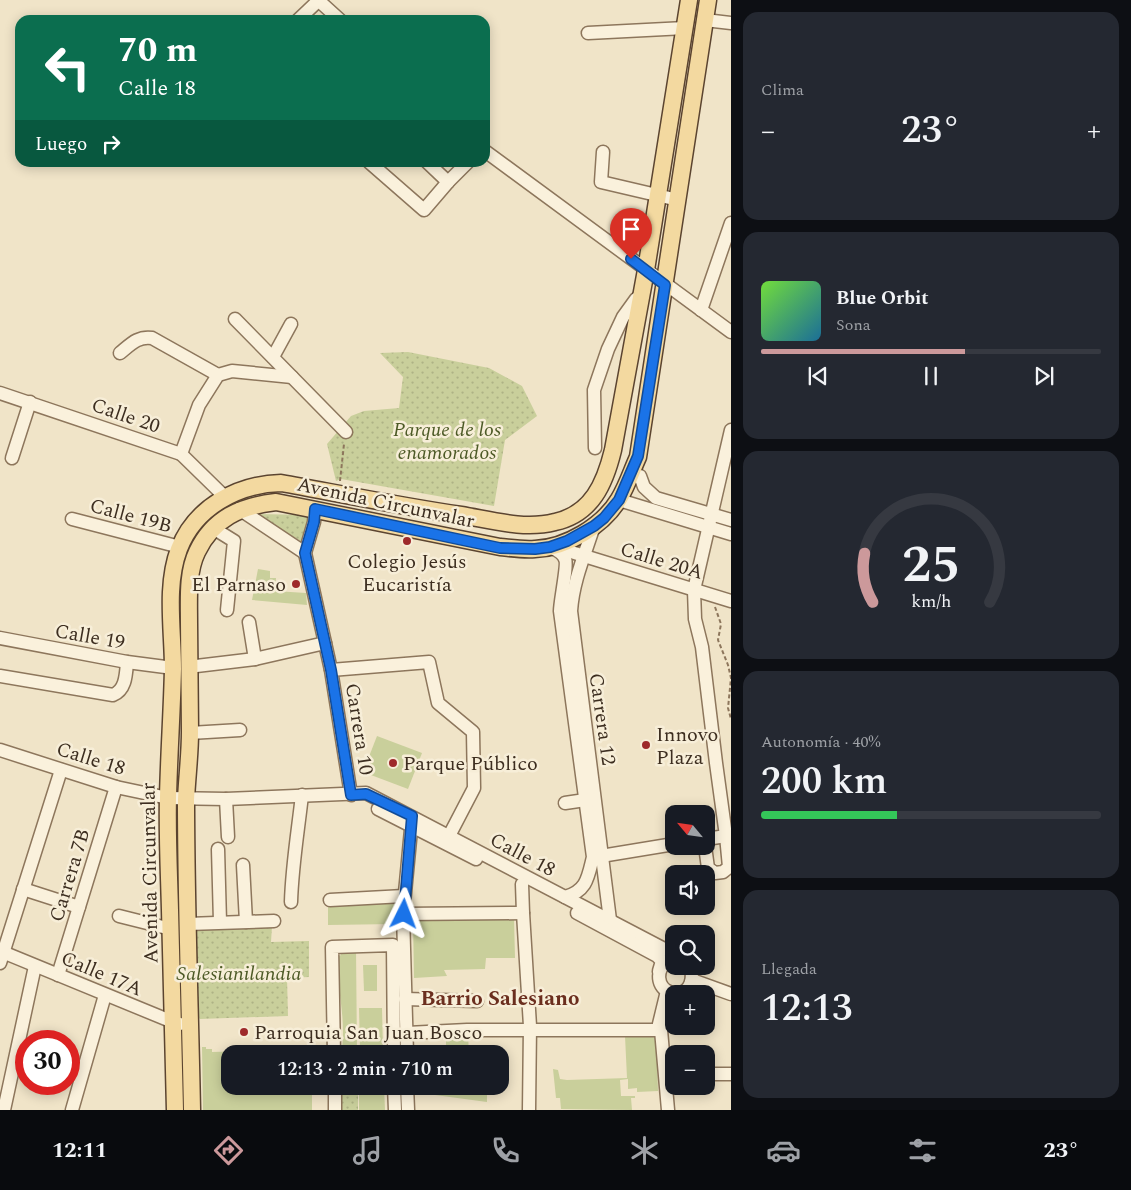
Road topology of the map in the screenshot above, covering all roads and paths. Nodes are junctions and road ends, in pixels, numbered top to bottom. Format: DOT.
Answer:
graph roads {
  1 [pos="318,0"];
  2 [pos="689,0"];
  3 [pos="708,0"];
  4 [pos="303,15"];
  5 [pos="334,15"];
  6 [pos="705,20"];
  7 [pos="731,23"];
  8 [pos="685,28"];
  9 [pos="588,33"];
  10 [pos="603,152"];
  11 [pos="490,155"];
  12 [pos="375,167"];
  13 [pos="432,167"];
  14 [pos="463,167"];
  15 [pos="448,182"];
  16 [pos="658,195"];
  17 [pos="678,200"];
  18 [pos="731,223"];
  19 [pos="646,270"];
  20 [pos="665,285"];
  21 [pos="642,295"];
  22 [pos="701,310"];
  23 [pos="235,319"];
  24 [pos="291,324"];
  25 [pos="731,332"];
  26 [pos="120,352"];
  27 [pos="273,357"];
  28 [pos="218,375"];
  29 [pos="292,377"];
  30 [pos="0,392"];
  31 [pos="30,402"];
  32 [pos="731,430"];
  33 [pos="346,432"];
  34 [pos="596,448"];
  35 [pos="181,454"];
  36 [pos="12,458"];
  37 [pos="640,476"];
  38 [pos="318,490"];
  39 [pos="336,493"];
  40 [pos="225,497"];
  41 [pos="619,500"];
  42 [pos="315,509"];
  43 [pos="239,510"];
  44 [pos="72,519"];
  45 [pos="731,520"];
  46 [pos="710,522"];
  47 [pos="594,526"];
  48 [pos="213,528"];
  49 [pos="731,534"];
  50 [pos="551,546"];
  51 [pos="180,548"];
  52 [pos="305,553"];
  53 [pos="585,556"];
  54 [pos="694,590"];
  55 [pos="717,597"];
  56 [pos="731,601"];
  57 [pos="227,610"];
  58 [pos="566,611"];
  59 [pos="249,622"];
  60 [pos="0,638"];
  61 [pos="325,643"];
  62 [pos="255,659"];
  63 [pos="127,662"];
  64 [pos="181,668"];
  65 [pos="331,670"];
  66 [pos="0,676"];
  67 [pos="731,719"];
  68 [pos="240,730"];
  69 [pos="190,733"];
  70 [pos="0,750"];
  71 [pos="61,770"];
  72 [pos="116,786"];
  73 [pos="302,795"];
  74 [pos="351,795"];
  75 [pos="168,798"];
  76 [pos="186,799"];
  77 [pos="226,799"];
  78 [pos="590,799"];
  79 [pos="565,803"];
  80 [pos="412,821"];
  81 [pos="449,836"];
  82 [pos="726,836"];
  83 [pos="228,837"];
  84 [pos="715,838"];
  85 [pos="665,845"];
  86 [pos="218,849"];
  87 [pos="706,855"];
  88 [pos="597,856"];
  89 [pos="243,866"];
  90 [pos="522,884"];
  91 [pos="23,889"];
  92 [pos="404,896"];
  93 [pos="564,896"];
  94 [pos="330,900"];
  95 [pos="291,902"];
  96 [pos="79,907"];
  97 [pos="523,912"];
  98 [pos="404,914"];
  99 [pos="120,916"];
  100 [pos="610,920"];
  101 [pos="274,921"];
  102 [pos="220,922"];
  103 [pos="246,922"];
  104 [pos="188,924"];
  105 [pos="171,929"];
  106 [pos="665,949"];
  107 [pos="1,955"];
  108 [pos="665,963"];
  109 [pos="35,966"];
  110 [pos="58,975"];
  111 [pos="692,975"];
  112 [pos="692,980"];
  113 [pos="662,982"];
  114 [pos="666,985"];
  115 [pos="690,985"];
  116 [pos="731,994"];
  117 [pos="105,995"];
  118 [pos="715,996"];
  119 [pos="405,999"];
  120 [pos="731,1000"];
  121 [pos="476,1001"];
  122 [pos="172,1022"];
  123 [pos="190,1026"];
  124 [pos="529,1030"];
  125 [pos="661,1030"];
  126 [pos="407,1033"];
  127 [pos="334,1045"];
  128 [pos="394,1045"];
  129 [pos="407,1045"];
  130 [pos="665,1052"];
  131 [pos="715,1074"];
  132 [pos="731,1074"];
  133 [pos="335,1095"];
  134 [pos="394,1095"];
  135 [pos="408,1095"];
  136 [pos="668,1095"];
  137 [pos="1,1110"];
  138 [pos="72,1110"];
  139 [pos="175,1110"];
  140 [pos="192,1110"];
  141 [pos="335,1110"];
  142 [pos="395,1110"];
  143 [pos="408,1110"];
  144 [pos="529,1110"];
  145 [pos="668,1110"];
  1 -- 4 [label="street"];
  1 -- 5 [label="street"];
  2 -- 8 [label="main road, Avenida Circunvalar"];
  3 -- 6 [label="main road, Avenida Circunvalar"];
  6 -- 7 [label="street"];
  6 -- 17 [label="main road, Avenida Circunvalar"];
  8 -- 9 [label="street"];
  8 -- 16 [label="main road, Avenida Circunvalar"];
  10 -- 16 [label="street"];
  11 -- 19 [label="street"];
  12 -- 15 [label="street"];
  13 -- 15 [label="street"];
  14 -- 15 [label="street"];
  16 -- 17 [label="street"];
  16 -- 19 [label="main road, Avenida Circunvalar"];
  17 -- 20 [label="main road, Avenida Circunvalar"];
  18 -- 22 [label="street"];
  19 -- 20 [label="street"];
  19 -- 21 [label="main road, Avenida Circunvalar"];
  20 -- 22 [label="street"];
  20 -- 41 [label="main road, Avenida Circunvalar"];
  21 -- 34 [label="street"];
  21 -- 39 [label="main road, Avenida Circunvalar"];
  22 -- 25 [label="street"];
  23 -- 27 [label="street"];
  24 -- 27 [label="street"];
  26 -- 28 [label="street"];
  27 -- 29 [label="street"];
  28 -- 29 [label="street"];
  28 -- 35 [label="street"];
  29 -- 33 [label="street"];
  30 -- 31 [label="street, Calle 20"];
  31 -- 35 [label="street, Calle 20"];
  31 -- 36 [label="street"];
  32 -- 46 [label="street"];
  33 -- 39 [label="path"];
  35 -- 40 [label="street, Calle 20"];
  37 -- 46 [label="street"];
  38 -- 39 [label="main road, Avenida Circunvalar"];
  38 -- 40 [label="main road, Avenida Circunvalar"];
  38 -- 42 [label="main road"];
  40 -- 51 [label="main road, Avenida Circunvalar"];
  41 -- 46 [label="street"];
  41 -- 47 [label="main road, Avenida Circunvalar"];
  42 -- 43 [label="main road, Avenida Circunvalar"];
  42 -- 50 [label="main road, Avenida Circunvalar"];
  42 -- 52 [label="street, Carrera 10"];
  43 -- 48 [label="main road, Avenida Circunvalar"];
  43 -- 52 [label="street"];
  44 -- 51 [label="street, Calle 19B"];
  45 -- 46 [label="street"];
  46 -- 49 [label="street"];
  46 -- 54 [label="street"];
  47 -- 50 [label="main road, Avenida Circunvalar"];
  47 -- 53 [label="street, Carrera 12"];
  48 -- 57 [label="street"];
  48 -- 64 [label="main road, Avenida Circunvalar"];
  50 -- 53 [label="street, Calle 20A"];
  50 -- 58 [label="street, Carrera 12"];
  51 -- 64 [label="main road, Avenida Circunvalar"];
  52 -- 61 [label="street, Carrera 10"];
  53 -- 54 [label="street, Calle 20A"];
  53 -- 58 [label="street, Carrera 12"];
  54 -- 55 [label="street, Calle 20A"];
  54 -- 82 [label="street"];
  55 -- 56 [label="street, Calle 20A"];
  55 -- 67 [label="path"];
  58 -- 78 [label="street, Carrera 12"];
  59 -- 62 [label="street"];
  60 -- 63 [label="street, Calle 19"];
  61 -- 62 [label="street, Calle 19"];
  61 -- 65 [label="street, Carrera 10"];
  62 -- 64 [label="street, Calle 19"];
  63 -- 64 [label="street, Calle 19"];
  63 -- 66 [label="street"];
  64 -- 69 [label="main road, Avenida Circunvalar"];
  64 -- 75 [label="main road, Avenida Circunvalar"];
  65 -- 74 [label="street, Carrera 10"];
  65 -- 81 [label="street, Carrera 10"];
  68 -- 69 [label="street"];
  69 -- 76 [label="main road, Avenida Circunvalar"];
  70 -- 71 [label="street, Calle 18"];
  71 -- 72 [label="street, Calle 18"];
  71 -- 91 [label="street"];
  72 -- 75 [label="street, Calle 18"];
  72 -- 96 [label="street, Carrera 7B"];
  73 -- 74 [label="street, Calle 18"];
  73 -- 77 [label="street, Calle 18"];
  73 -- 95 [label="street"];
  74 -- 80 [label="street, Calle 18"];
  75 -- 76 [label="street, Calle 18"];
  75 -- 105 [label="main road, Avenida Circunvalar"];
  76 -- 77 [label="street, Calle 18"];
  76 -- 104 [label="main road, Avenida Circunvalar"];
  77 -- 83 [label="street"];
  78 -- 79 [label="street"];
  78 -- 88 [label="street, Carrera 12"];
  80 -- 81 [label="street, Calle 18"];
  80 -- 90 [label="street, Calle 18"];
  80 -- 92 [label="street"];
  81 -- 93 [label="street, Calle 18"];
  82 -- 84 [label="street"];
  82 -- 87 [label="street"];
  85 -- 88 [label="street"];
  86 -- 102 [label="street"];
  88 -- 93 [label="street, Carrera 12"];
  88 -- 100 [label="street, Carrera 12"];
  89 -- 103 [label="street"];
  90 -- 97 [label="street"];
  90 -- 113 [label="street, Calle 18"];
  91 -- 96 [label="street"];
  91 -- 107 [label="street"];
  92 -- 94 [label="street"];
  92 -- 98 [label="street"];
  93 -- 100 [label="street, Calle 18"];
  96 -- 110 [label="street, Carrera 7B"];
  97 -- 98 [label="street"];
  97 -- 124 [label="street"];
  98 -- 119 [label="street"];
  99 -- 105 [label="street"];
  100 -- 106 [label="street, Calle 18"];
  101 -- 103 [label="street"];
  102 -- 103 [label="street"];
  102 -- 104 [label="street"];
  104 -- 123 [label="main road, Avenida Circunvalar"];
  105 -- 122 [label="main road, Avenida Circunvalar"];
  107 -- 109 [label="street, Calle 17A"];
  108 -- 113 [label="street"];
  109 -- 110 [label="street, Calle 17A"];
  109 -- 137 [label="street"];
  110 -- 117 [label="street, Calle 17A"];
  111 -- 112 [label="street"];
  112 -- 115 [label="street"];
  112 -- 116 [label="street"];
  113 -- 114 [label="street"];
  113 -- 125 [label="street"];
  117 -- 122 [label="street, Calle 17A"];
  117 -- 138 [label="street"];
  118 -- 120 [label="street"];
  119 -- 121 [label="street"];
  119 -- 126 [label="street"];
  122 -- 123 [label="street, Calle 17A"];
  122 -- 139 [label="main road, Avenida Circunvalar"];
  123 -- 140 [label="main road, Avenida Circunvalar"];
  124 -- 125 [label="street"];
  124 -- 126 [label="street"];
  124 -- 144 [label="street"];
  125 -- 130 [label="street"];
  126 -- 129 [label="street"];
  127 -- 128 [label="street"];
  131 -- 132 [label="street"];
  133 -- 141 [label="street"];
  134 -- 142 [label="street"];
  135 -- 143 [label="street"];
  136 -- 145 [label="street"];
}
